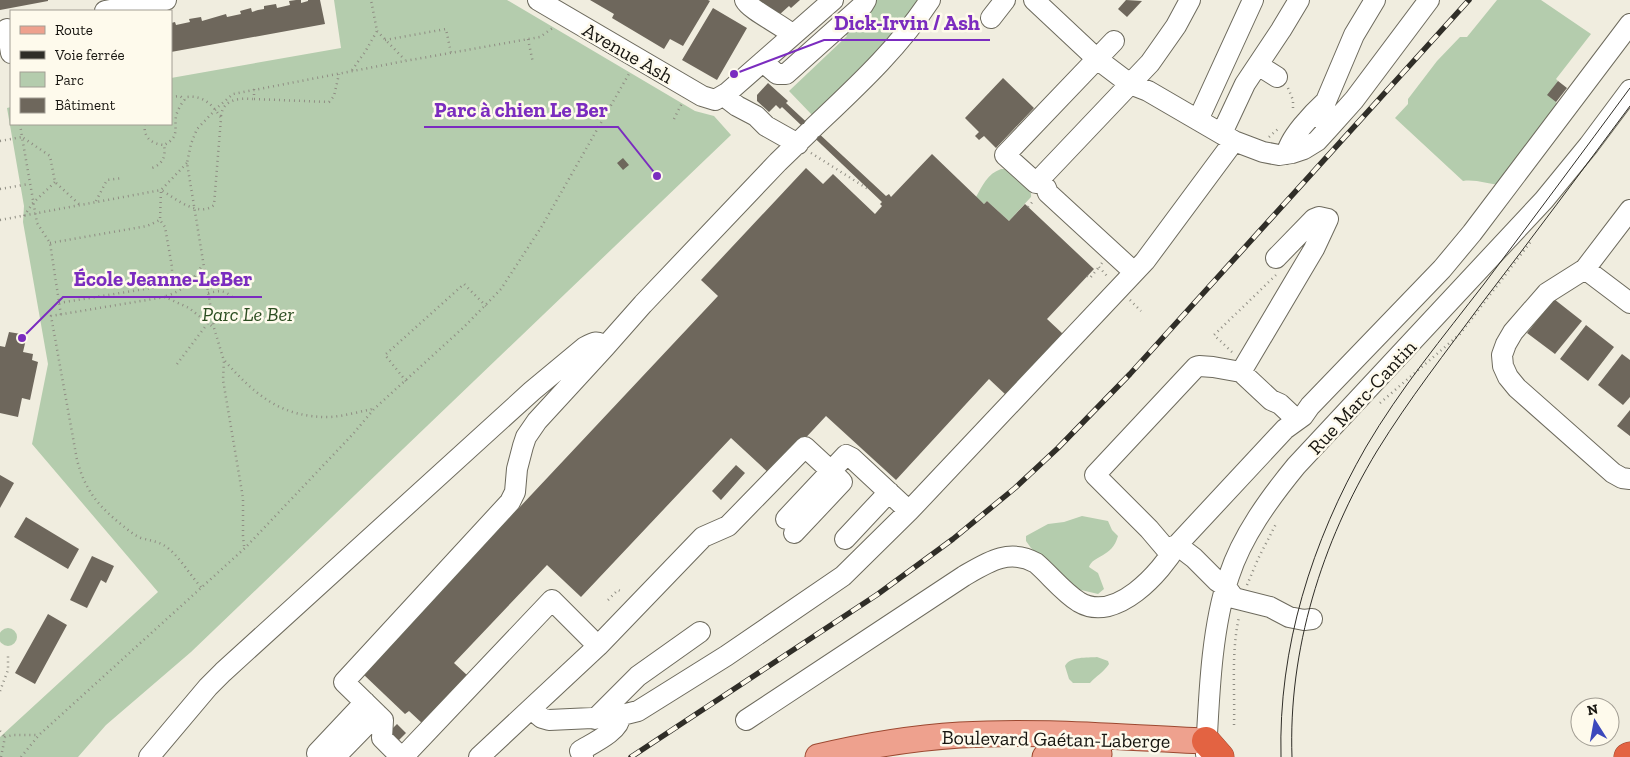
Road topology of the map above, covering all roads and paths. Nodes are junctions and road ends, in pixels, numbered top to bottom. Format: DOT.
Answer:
graph roads {
  1 [pos="166,0"];
  2 [pos="371,0"];
  3 [pos="538,0"];
  4 [pos="744,0"];
  5 [pos="833,0"];
  6 [pos="866,0"];
  7 [pos="930,0"];
  8 [pos="1005,0"];
  9 [pos="1034,0"];
  10 [pos="1190,0"];
  11 [pos="1253,0"];
  12 [pos="1299,0"];
  13 [pos="1375,0"];
  14 [pos="1429,0"];
  15 [pos="111,10"];
  16 [pos="991,18"];
  17 [pos="447,24"];
  18 [pos="1630,24"];
  19 [pos="555,26"];
  20 [pos="6,29"];
  21 [pos="446,29"];
  22 [pos="376,31"];
  23 [pos="396,33"];
  24 [pos="793,35"];
  25 [pos="397,38"];
  26 [pos="528,39"];
  27 [pos="385,40"];
  28 [pos="1114,41"];
  29 [pos="10,48"];
  30 [pos="451,53"];
  31 [pos="1097,59"];
  32 [pos="406,61"];
  33 [pos="533,62"];
  34 [pos="763,62"];
  35 [pos="1258,65"];
  36 [pos="631,70"];
  37 [pos="351,71"];
  38 [pos="339,74"];
  39 [pos="1277,77"];
  40 [pos="1130,84"];
  41 [pos="254,89"];
  42 [pos="1630,90"];
  43 [pos="172,97"];
  44 [pos="722,98"];
  45 [pos="254,99"];
  46 [pos="184,100"];
  47 [pos="1326,101"];
  48 [pos="683,102"];
  49 [pos="216,109"];
  50 [pos="1292,113"];
  51 [pos="221,118"];
  52 [pos="674,119"];
  53 [pos="1198,120"];
  54 [pos="20,125"];
  55 [pos="146,125"];
  56 [pos="1281,127"];
  57 [pos="1328,129"];
  58 [pos="807,135"];
  59 [pos="22,137"];
  60 [pos="1228,137"];
  61 [pos="0,141"];
  62 [pos="164,145"];
  63 [pos="1255,150"];
  64 [pos="1287,154"];
  65 [pos="187,162"];
  66 [pos="152,168"];
  67 [pos="124,178"];
  68 [pos="1039,180"];
  69 [pos="55,182"];
  70 [pos="29,184"];
  71 [pos="0,189"];
  72 [pos="868,189"];
  73 [pos="161,190"];
  74 [pos="96,201"];
  75 [pos="32,203"];
  76 [pos="79,204"];
  77 [pos="194,209"];
  78 [pos="1630,210"];
  79 [pos="35,212"];
  80 [pos="24,216"];
  81 [pos="0,220"];
  82 [pos="160,220"];
  83 [pos="1533,238"];
  84 [pos="50,243"];
  85 [pos="202,264"];
  86 [pos="1276,266"];
  87 [pos="1099,267"];
  88 [pos="1585,269"];
  89 [pos="1134,272"];
  90 [pos="1087,276"];
  91 [pos="208,293"];
  92 [pos="165,297"];
  93 [pos="233,298"];
  94 [pos="1129,299"];
  95 [pos="59,303"];
  96 [pos="1630,304"];
  97 [pos="486,306"];
  98 [pos="1141,311"];
  99 [pos="61,314"];
  100 [pos="208,323"];
  101 [pos="214,328"];
  102 [pos="606,347"];
  103 [pos="224,361"];
  104 [pos="1238,363"];
  105 [pos="177,364"];
  106 [pos="406,380"];
  107 [pos="1379,404"];
  108 [pos="374,409"];
  109 [pos="1293,423"];
  110 [pos="836,477"];
  111 [pos="1630,479"];
  112 [pos="889,492"];
  113 [pos="909,512"];
  114 [pos="1279,518"];
  115 [pos="790,526"];
  116 [pos="845,539"];
  117 [pos="1177,545"];
  118 [pos="245,548"];
  119 [pos="1226,586"];
  120 [pos="201,587"];
  121 [pos="623,592"];
  122 [pos="1246,592"];
  123 [pos="608,600"];
  124 [pos="1239,614"];
  125 [pos="1312,619"];
  126 [pos="700,632"];
  127 [pos="598,646"];
  128 [pos="8,655"];
  129 [pos="0,691"];
  130 [pos="371,708"];
  131 [pos="531,709"];
  132 [pos="620,717"];
  133 [pos="595,718"];
  134 [pos="746,720"];
  135 [pos="1234,725"];
  136 [pos="0,731"];
  137 [pos="39,735"];
  138 [pos="5,737"];
  139 [pos="1206,753"];
  140 [pos="326,755"];
  141 [pos="1,757"];
  142 [pos="21,757"];
  143 [pos="149,757"];
  144 [pos="402,757"];
  145 [pos="478,757"];
  146 [pos="584,757"];
  147 [pos="818,757"];
  148 [pos="1045,757"];
  1 -- 15 [label="street"];
  2 -- 22 [label="path"];
  3 -- 44 [label="street, Avenue Ash"];
  4 -- 24 [label="street"];
  5 -- 24 [label="street"];
  6 -- 34 [label="street"];
  7 -- 58 [label="street"];
  8 -- 16 [label="street"];
  9 -- 31 [label="street"];
  10 -- 40 [label="street"];
  11 -- 53 [label="street"];
  12 -- 35 [label="street"];
  13 -- 47 [label="street"];
  14 -- 57 [label="street"];
  17 -- 21 [label="path"];
  18 -- 109 [label="street"];
  19 -- 26 [label="path"];
  20 -- 29 [label="street"];
  21 -- 25 [label="path"];
  21 -- 30 [label="path"];
  22 -- 27 [label="path"];
  22 -- 37 [label="path"];
  23 -- 25 [label="path"];
  24 -- 34 [label="street"];
  25 -- 27 [label="path"];
  26 -- 30 [label="path"];
  26 -- 33 [label="path"];
  27 -- 32 [label="path"];
  28 -- 31 [label="street"];
  30 -- 32 [label="path"];
  31 -- 40 [label="street"];
  31 -- 68 [label="street"];
  32 -- 37 [label="path"];
  34 -- 44 [label="street"];
  35 -- 39 [label="street"];
  35 -- 60 [label="street"];
  36 -- 97 [label="path"];
  37 -- 38 [label="path"];
  38 -- 41 [label="path"];
  38 -- 45 [label="path"];
  39 -- 50 [label="path"];
  40 -- 53 [label="street"];
  40 -- 68 [label="street"];
  41 -- 45 [label="path"];
  41 -- 49 [label="path"];
  42 -- 119 [label="street, Rue Marc-Cantin"];
  43 -- 46 [label="path"];
  44 -- 58 [label="street"];
  45 -- 51 [label="path"];
  46 -- 49 [label="path"];
  46 -- 62 [label="path"];
  47 -- 57 [label="street"];
  47 -- 64 [label="street"];
  48 -- 52 [label="path"];
  49 -- 51 [label="path"];
  49 -- 65 [label="path"];
  51 -- 77 [label="path"];
  53 -- 60 [label="street"];
  54 -- 59 [label="path"];
  55 -- 62 [label="path"];
  56 -- 63 [label="path"];
  57 -- 64 [label="street"];
  58 -- 72 [label="path"];
  58 -- 102 [label="street"];
  59 -- 61 [label="path"];
  59 -- 69 [label="path"];
  59 -- 70 [label="path"];
  60 -- 63 [label="street"];
  60 -- 89 [label="street"];
  62 -- 66 [label="path"];
  63 -- 64 [label="street"];
  65 -- 73 [label="path"];
  65 -- 77 [label="path"];
  67 -- 74 [label="path"];
  68 -- 89 [label="street"];
  69 -- 75 [label="path"];
  69 -- 76 [label="path"];
  70 -- 71 [label="path"];
  70 -- 75 [label="path"];
  73 -- 74 [label="path"];
  73 -- 77 [label="path"];
  73 -- 82 [label="path"];
  74 -- 76 [label="path"];
  75 -- 79 [label="path"];
  75 -- 80 [label="path"];
  76 -- 79 [label="path"];
  77 -- 85 [label="path"];
  78 -- 88 [label="street"];
  79 -- 80 [label="path"];
  79 -- 84 [label="path"];
  80 -- 81 [label="path"];
  82 -- 84 [label="path"];
  82 -- 95 [label="path"];
  83 -- 107 [label="path, Rue Marc-Cantin"];
  84 -- 95 [label="path"];
  85 -- 91 [label="path"];
  85 -- 92 [label="path"];
  86 -- 104 [label="path"];
  86 -- 104 [label="street"];
  87 -- 90 [label="path"];
  88 -- 96 [label="street"];
  88 -- 111 [label="street"];
  89 -- 113 [label="street"];
  91 -- 93 [label="path"];
  91 -- 101 [label="path"];
  92 -- 99 [label="path"];
  92 -- 100 [label="path"];
  94 -- 98 [label="path"];
  95 -- 99 [label="path"];
  97 -- 106 [label="path"];
  97 -- 106 [label="path"];
  99 -- 120 [label="path"];
  100 -- 101 [label="path"];
  100 -- 105 [label="path"];
  101 -- 103 [label="path"];
  102 -- 130 [label="street"];
  102 -- 143 [label="street"];
  103 -- 108 [label="path"];
  103 -- 118 [label="path"];
  104 -- 109 [label="street"];
  104 -- 117 [label="street"];
  106 -- 108 [label="path"];
  108 -- 118 [label="path"];
  109 -- 117 [label="street"];
  110 -- 112 [label="street"];
  110 -- 115 [label="street"];
  110 -- 127 [label="street"];
  112 -- 113 [label="street"];
  112 -- 116 [label="street"];
  113 -- 132 [label="street"];
  114 -- 122 [label="path"];
  117 -- 119 [label="street"];
  117 -- 134 [label="street"];
  118 -- 120 [label="path"];
  119 -- 125 [label="street"];
  119 -- 139 [label="street, Rue Marc-Cantin"];
  120 -- 137 [label="path"];
  121 -- 123 [label="path"];
  124 -- 135 [label="path"];
  126 -- 133 [label="street"];
  127 -- 131 [label="street"];
  127 -- 144 [label="street"];
  128 -- 129 [label="path"];
  130 -- 140 [label="street"];
  130 -- 144 [label="street"];
  131 -- 133 [label="street"];
  131 -- 145 [label="street"];
  132 -- 133 [label="street"];
  132 -- 146 [label="street"];
  136 -- 138 [label="path"];
  137 -- 138 [label="path"];
  137 -- 142 [label="path"];
  138 -- 141 [label="path"];
  139 -- 147 [label="main road, Boulevard Gaétan-Laberge"];
  139 -- 148 [label="main road"];
}
